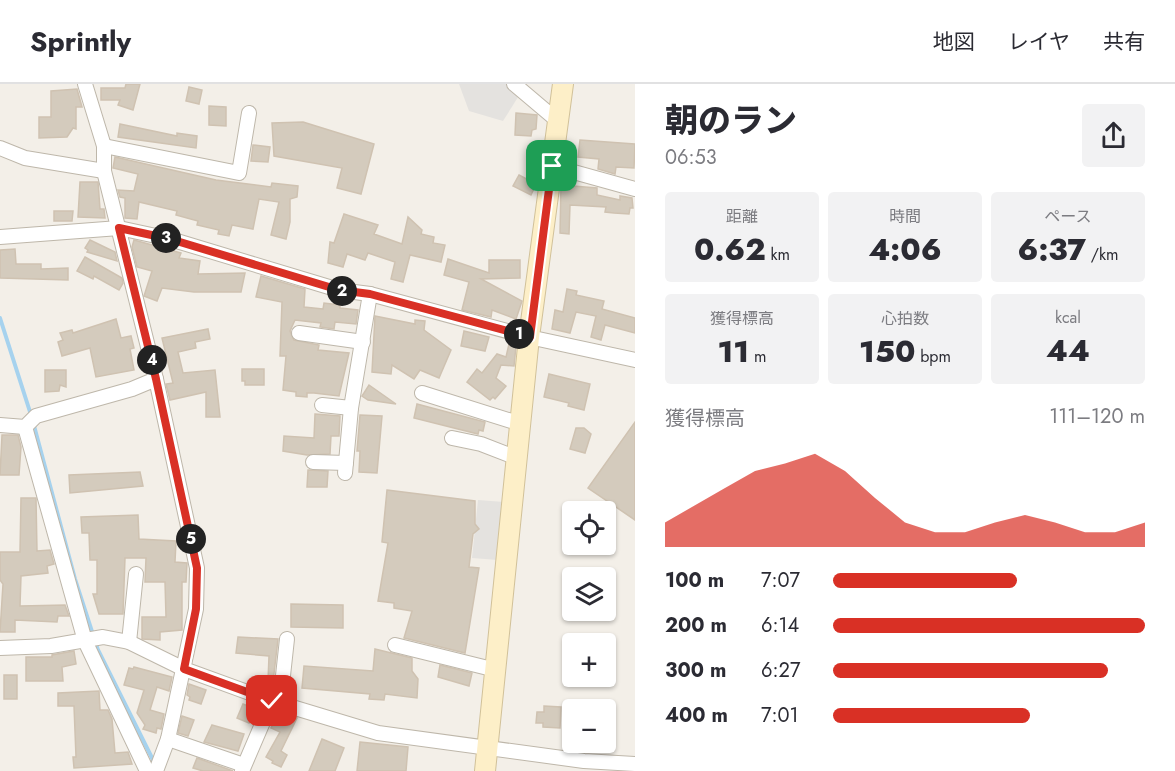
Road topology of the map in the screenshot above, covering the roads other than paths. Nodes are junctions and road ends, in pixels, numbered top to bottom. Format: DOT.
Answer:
graph roads {
  1 [pos="85,84"];
  2 [pos="514,84"];
  3 [pos="563,84"];
  4 [pos="249,113"];
  5 [pos="559,122"];
  6 [pos="104,146"];
  7 [pos="0,148"];
  8 [pos="552,166"];
  9 [pos="104,171"];
  10 [pos="635,189"];
  11 [pos="119,228"];
  12 [pos="0,237"];
  13 [pos="370,294"];
  14 [pos="299,333"];
  15 [pos="530,337"];
  16 [pos="363,342"];
  17 [pos="635,360"];
  18 [pos="156,379"];
  19 [pos="422,393"];
  20 [pos="322,405"];
  21 [pos="351,408"];
  22 [pos="29,423"];
  23 [pos="521,424"];
  24 [pos="0,425"];
  25 [pos="452,438"];
  26 [pos="517,458"];
  27 [pos="313,462"];
  28 [pos="136,574"];
  29 [pos="287,639"];
  30 [pos="85,641"];
  31 [pos="129,642"];
  32 [pos="395,645"];
  33 [pos="0,648"];
  34 [pos="184,669"];
  35 [pos="496,670"];
  36 [pos="276,702"];
  37 [pos="168,740"];
  38 [pos="488,748"];
  39 [pos="635,764"];
  40 [pos="158,765"];
  41 [pos="243,768"];
  42 [pos="147,771"];
  43 [pos="485,771"];
  1 -- 6 [label="street"];
  2 -- 5 [label="street"];
  3 -- 5 [label="street"];
  4 -- 6 [label="street"];
  5 -- 8 [label="street"];
  6 -- 9 [label="street"];
  7 -- 9 [label="street"];
  8 -- 10 [label="street"];
  8 -- 15 [label="street"];
  9 -- 11 [label="street"];
  11 -- 12 [label="street"];
  11 -- 13 [label="street"];
  11 -- 18 [label="street"];
  13 -- 15 [label="street"];
  13 -- 16 [label="street"];
  14 -- 16 [label="street"];
  15 -- 17 [label="street"];
  15 -- 23 [label="street"];
  16 -- 21 [label="street"];
  18 -- 22 [label="street"];
  18 -- 34 [label="street"];
  19 -- 23 [label="street"];
  20 -- 21 [label="street"];
  21 -- 27 [label="street"];
  22 -- 24 [label="street"];
  22 -- 30 [label="street"];
  23 -- 26 [label="street"];
  25 -- 26 [label="street"];
  26 -- 35 [label="street"];
  28 -- 31 [label="street"];
  29 -- 36 [label="street"];
  30 -- 31 [label="street"];
  30 -- 33 [label="street"];
  30 -- 42 [label="street"];
  31 -- 34 [label="street"];
  32 -- 35 [label="street"];
  34 -- 36 [label="street"];
  34 -- 37 [label="street"];
  35 -- 38 [label="street"];
  36 -- 38 [label="street"];
  36 -- 41 [label="street"];
  37 -- 40 [label="street"];
  37 -- 41 [label="street"];
  38 -- 39 [label="street"];
  38 -- 43 [label="street"];
}
